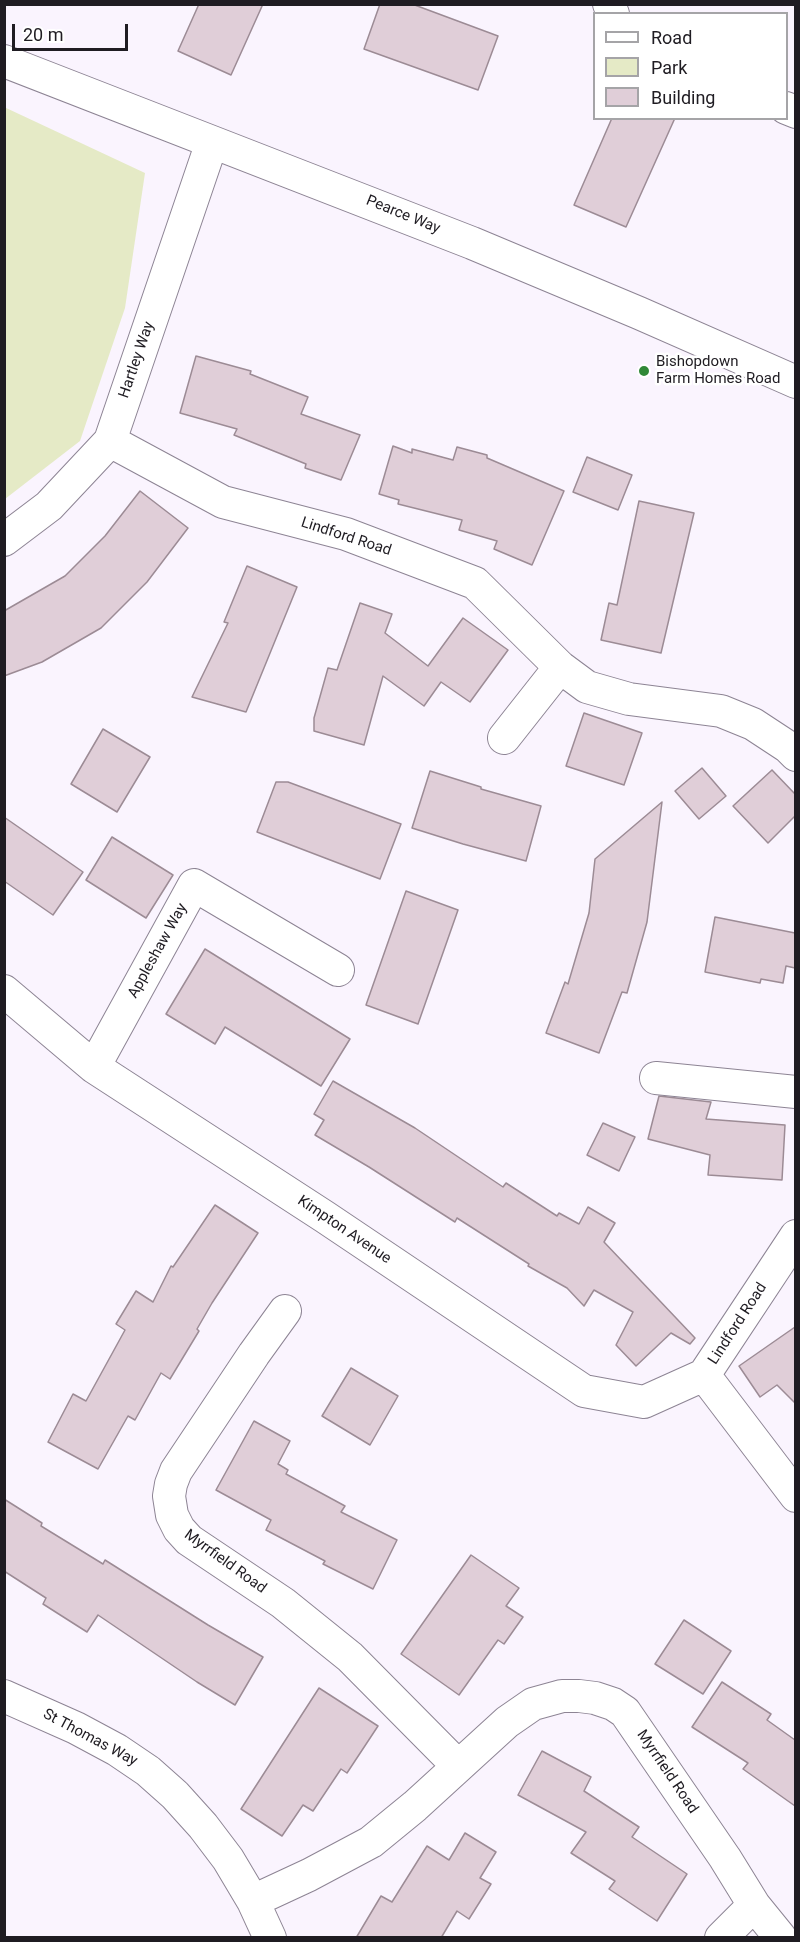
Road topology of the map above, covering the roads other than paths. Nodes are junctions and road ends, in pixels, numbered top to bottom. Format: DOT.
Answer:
graph roads {
  1 [pos="4,61"];
  2 [pos="212,142"];
  3 [pos="795,382"];
  4 [pos="110,441"];
  5 [pos="4,540"];
  6 [pos="560,667"];
  7 [pos="504,738"];
  8 [pos="795,755"];
  9 [pos="338,970"];
  10 [pos="4,991"];
  11 [pos="94,1067"];
  12 [pos="656,1078"];
  13 [pos="795,1092"];
  14 [pos="795,1236"];
  15 [pos="285,1311"];
  16 [pos="704,1376"];
  17 [pos="795,1496"];
  18 [pos="4,1696"];
  19 [pos="458,1766"];
  20 [pos="253,1901"];
  21 [pos="754,1905"];
  22 [pos="780,1937"];
  23 [pos="270,1938"];
  24 [pos="721,1938"];
  1 -- 2 [label="street, Pearce Way"];
  2 -- 3 [label="street, Pearce Way"];
  2 -- 4 [label="street, Hartley Way"];
  4 -- 5 [label="street, Hartley Way"];
  4 -- 6 [label="street, Lindford Road"];
  6 -- 7 [label="street"];
  6 -- 8 [label="street, Lindford Road"];
  9 -- 11 [label="street, Appleshaw Way"];
  10 -- 11 [label="street, Kimpton Avenue"];
  11 -- 16 [label="street, Kimpton Avenue"];
  12 -- 13 [label="street"];
  14 -- 16 [label="street, Lindford Road"];
  15 -- 19 [label="street, Myrrfield Road"];
  16 -- 17 [label="street, Lindford Road"];
  18 -- 20 [label="street, St Thomas Way"];
  19 -- 20 [label="street, Myrrfield Road"];
  19 -- 21 [label="street, Myrrfield Road"];
  20 -- 23 [label="street, St Thomas Way"];
  21 -- 22 [label="street, Myrrfield Road"];
  21 -- 24 [label="street"];
}
